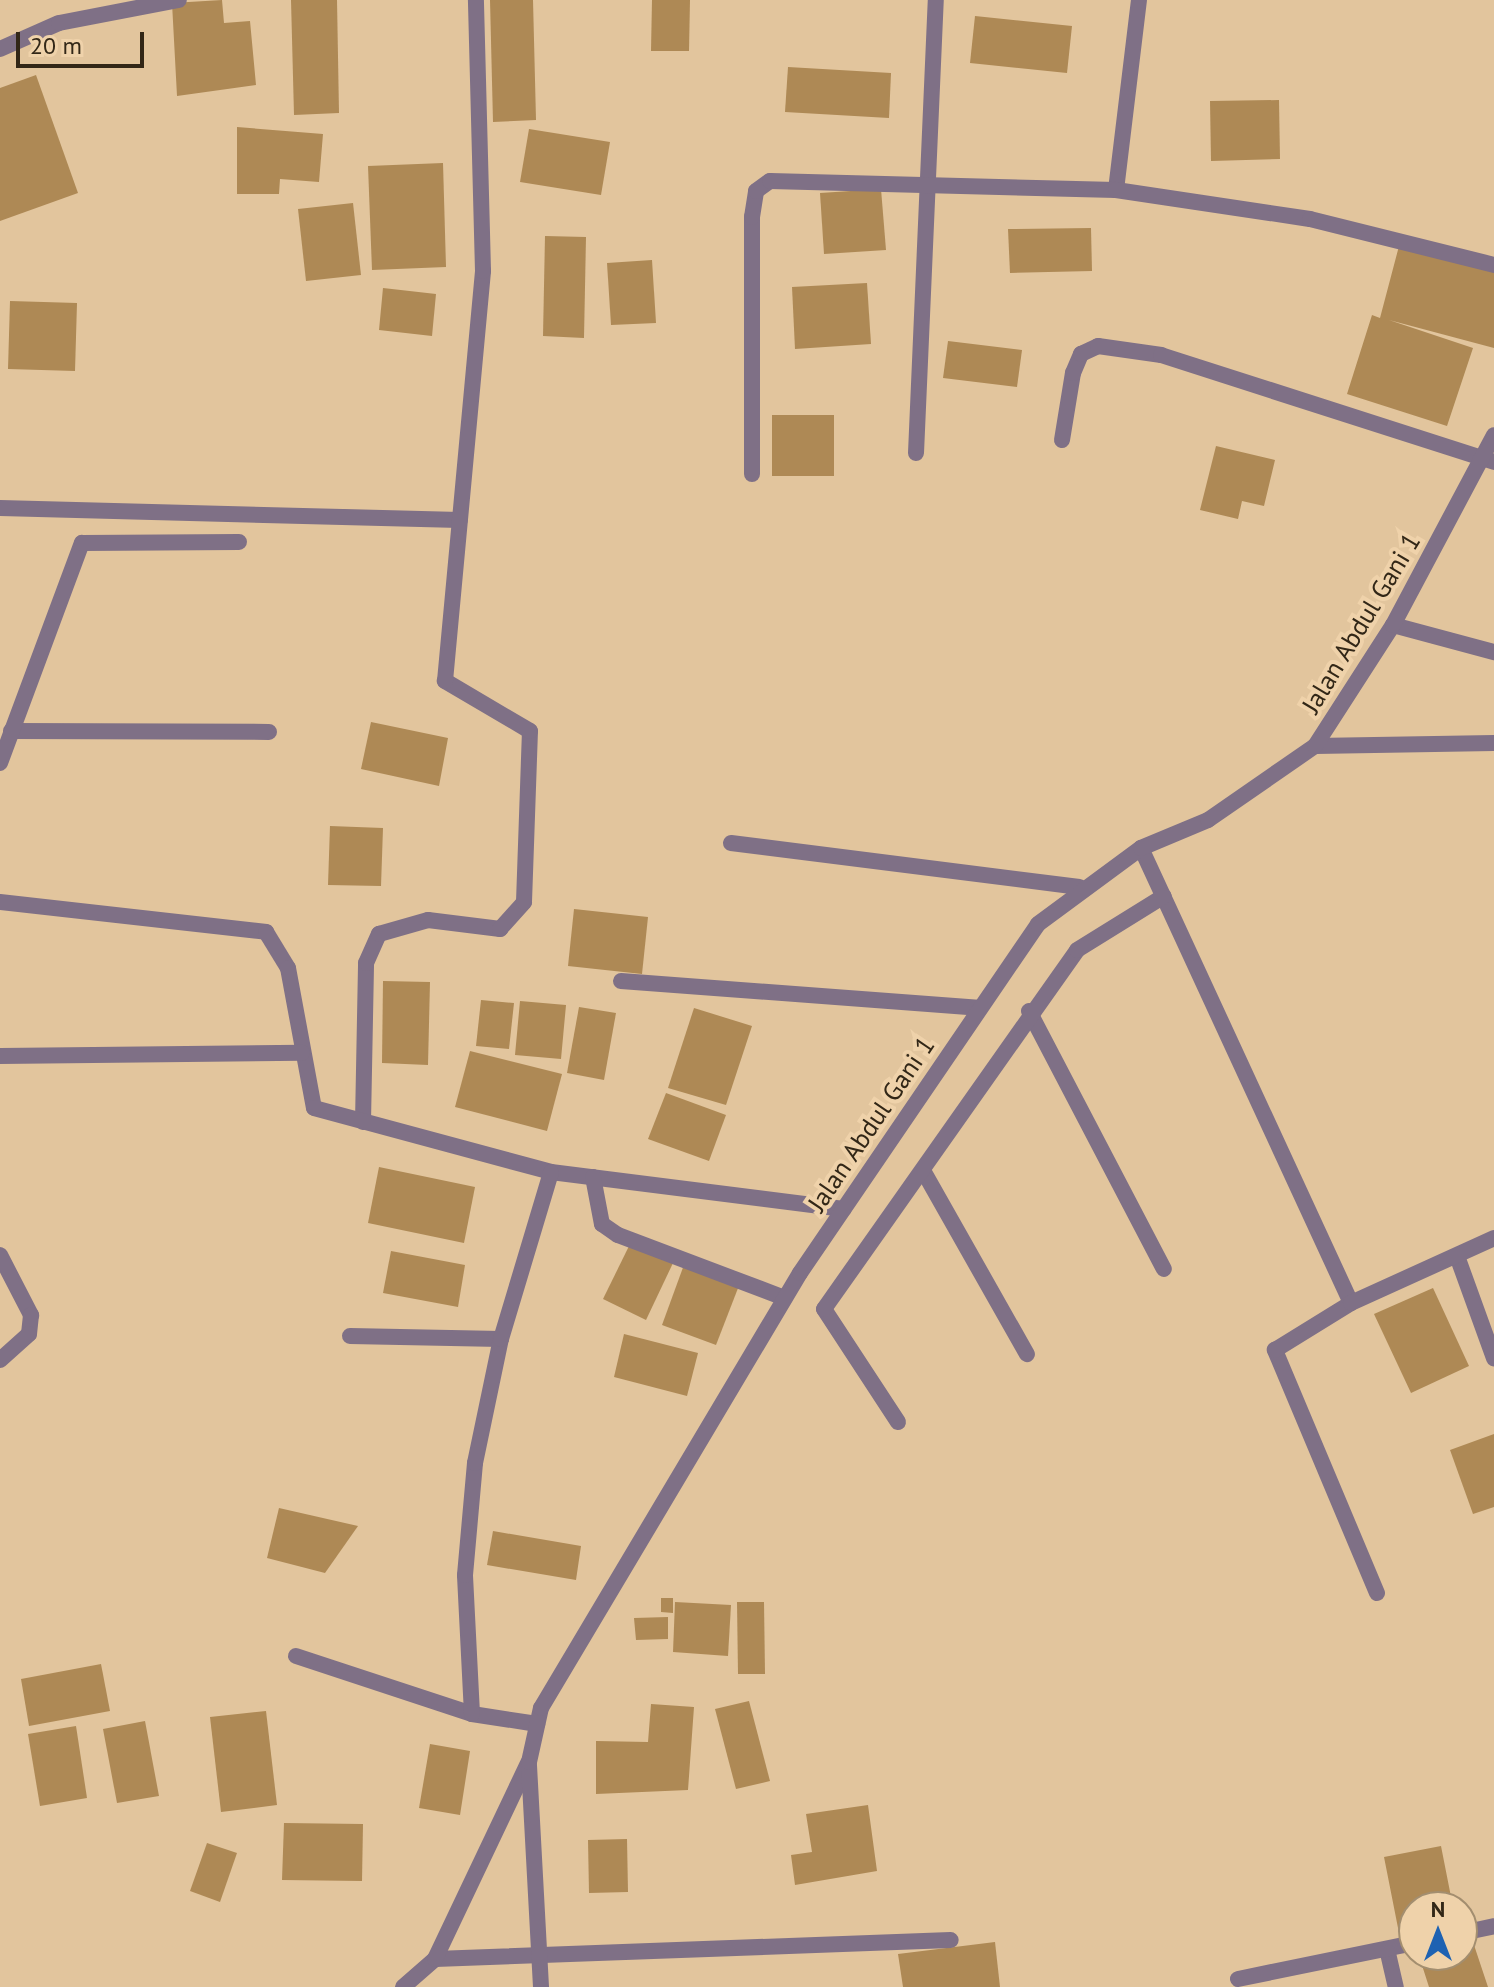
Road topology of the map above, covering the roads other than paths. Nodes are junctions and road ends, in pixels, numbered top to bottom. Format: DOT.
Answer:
graph roads {
  1 [pos="179,0"];
  2 [pos="476,0"];
  3 [pos="936,0"];
  4 [pos="1139,0"];
  5 [pos="0,49"];
  6 [pos="928,182"];
  7 [pos="1116,190"];
  8 [pos="1494,265"];
  9 [pos="1494,435"];
  10 [pos="1062,440"];
  11 [pos="916,453"];
  12 [pos="1486,460"];
  13 [pos="752,474"];
  14 [pos="0,508"];
  15 [pos="460,520"];
  16 [pos="239,542"];
  17 [pos="1393,625"];
  18 [pos="1494,652"];
  19 [pos="11,731"];
  20 [pos="269,732"];
  21 [pos="1494,743"];
  22 [pos="1315,746"];
  23 [pos="0,763"];
  24 [pos="731,843"];
  25 [pos="1141,848"];
  26 [pos="1079,887"];
  27 [pos="1164,896"];
  28 [pos="0,902"];
  29 [pos="621,981"];
  30 [pos="978,1008"];
  31 [pos="1029,1011"];
  32 [pos="302,1053"];
  33 [pos="0,1056"];
  34 [pos="363,1122"];
  35 [pos="551,1172"];
  36 [pos="925,1174"];
  37 [pos="593,1177"];
  38 [pos="844,1209"];
  39 [pos="1494,1238"];
  40 [pos="0,1255"];
  41 [pos="1457,1256"];
  42 [pos="1164,1269"];
  43 [pos="785,1298"];
  44 [pos="1351,1303"];
  45 [pos="350,1336"];
  46 [pos="501,1339"];
  47 [pos="1027,1354"];
  48 [pos="1494,1358"];
  49 [pos="0,1360"];
  50 [pos="898,1422"];
  51 [pos="1377,1593"];
  52 [pos="296,1656"];
  53 [pos="472,1714"];
  54 [pos="537,1724"];
  55 [pos="529,1762"];
  56 [pos="951,1940"];
  57 [pos="1398,1947"];
  58 [pos="538,1949"];
  59 [pos="1387,1949"];
  60 [pos="435,1959"];
  61 [pos="1238,1979"];
  62 [pos="403,1987"];
  63 [pos="541,1987"];
  64 [pos="1396,1987"];
  1 -- 5 [label="street"];
  2 -- 15 [label="street"];
  3 -- 6 [label="street"];
  4 -- 7 [label="street"];
  6 -- 7 [label="street"];
  6 -- 11 [label="street"];
  6 -- 13 [label="street"];
  7 -- 8 [label="street"];
  9 -- 12 [label="street, Jalan Abdul Gani 1"];
  10 -- 12 [label="street"];
  12 -- 17 [label="street, Jalan Abdul Gani 1"];
  14 -- 15 [label="street"];
  15 -- 34 [label="street"];
  16 -- 19 [label="street"];
  17 -- 18 [label="street"];
  17 -- 22 [label="street, Jalan Abdul Gani 1"];
  19 -- 20 [label="street"];
  19 -- 23 [label="street"];
  21 -- 22 [label="street"];
  22 -- 25 [label="street, Jalan Abdul Gani 1"];
  24 -- 26 [label="street"];
  25 -- 26 [label="street, Jalan Abdul Gani 1"];
  25 -- 27 [label="street"];
  26 -- 30 [label="street, Jalan Abdul Gani 1"];
  27 -- 31 [label="street"];
  27 -- 44 [label="street"];
  28 -- 32 [label="street"];
  29 -- 30 [label="street"];
  30 -- 38 [label="street, Jalan Abdul Gani 1"];
  31 -- 36 [label="street"];
  31 -- 42 [label="street"];
  32 -- 33 [label="street"];
  32 -- 34 [label="street"];
  34 -- 35 [label="street"];
  35 -- 37 [label="street"];
  35 -- 46 [label="street"];
  36 -- 47 [label="street"];
  36 -- 50 [label="street"];
  37 -- 38 [label="street"];
  37 -- 43 [label="street"];
  38 -- 43 [label="street, Jalan Abdul Gani 1"];
  39 -- 41 [label="street"];
  40 -- 49 [label="street"];
  41 -- 44 [label="street"];
  41 -- 48 [label="street"];
  43 -- 54 [label="street, Jalan Abdul Gani 1"];
  44 -- 51 [label="street"];
  45 -- 46 [label="street"];
  46 -- 53 [label="street"];
  52 -- 53 [label="street"];
  53 -- 54 [label="street"];
  54 -- 55 [label="street, Jalan Abdul Gani 1"];
  55 -- 58 [label="street, Jalan Abdul Gani 1"];
  55 -- 60 [label="street"];
  56 -- 58 [label="street"];
  57 -- 59 [label="street"];
  58 -- 60 [label="street"];
  58 -- 63 [label="street, Jalan Abdul Gani 1"];
  59 -- 61 [label="street"];
  59 -- 64 [label="street"];
  60 -- 62 [label="street"];
}
